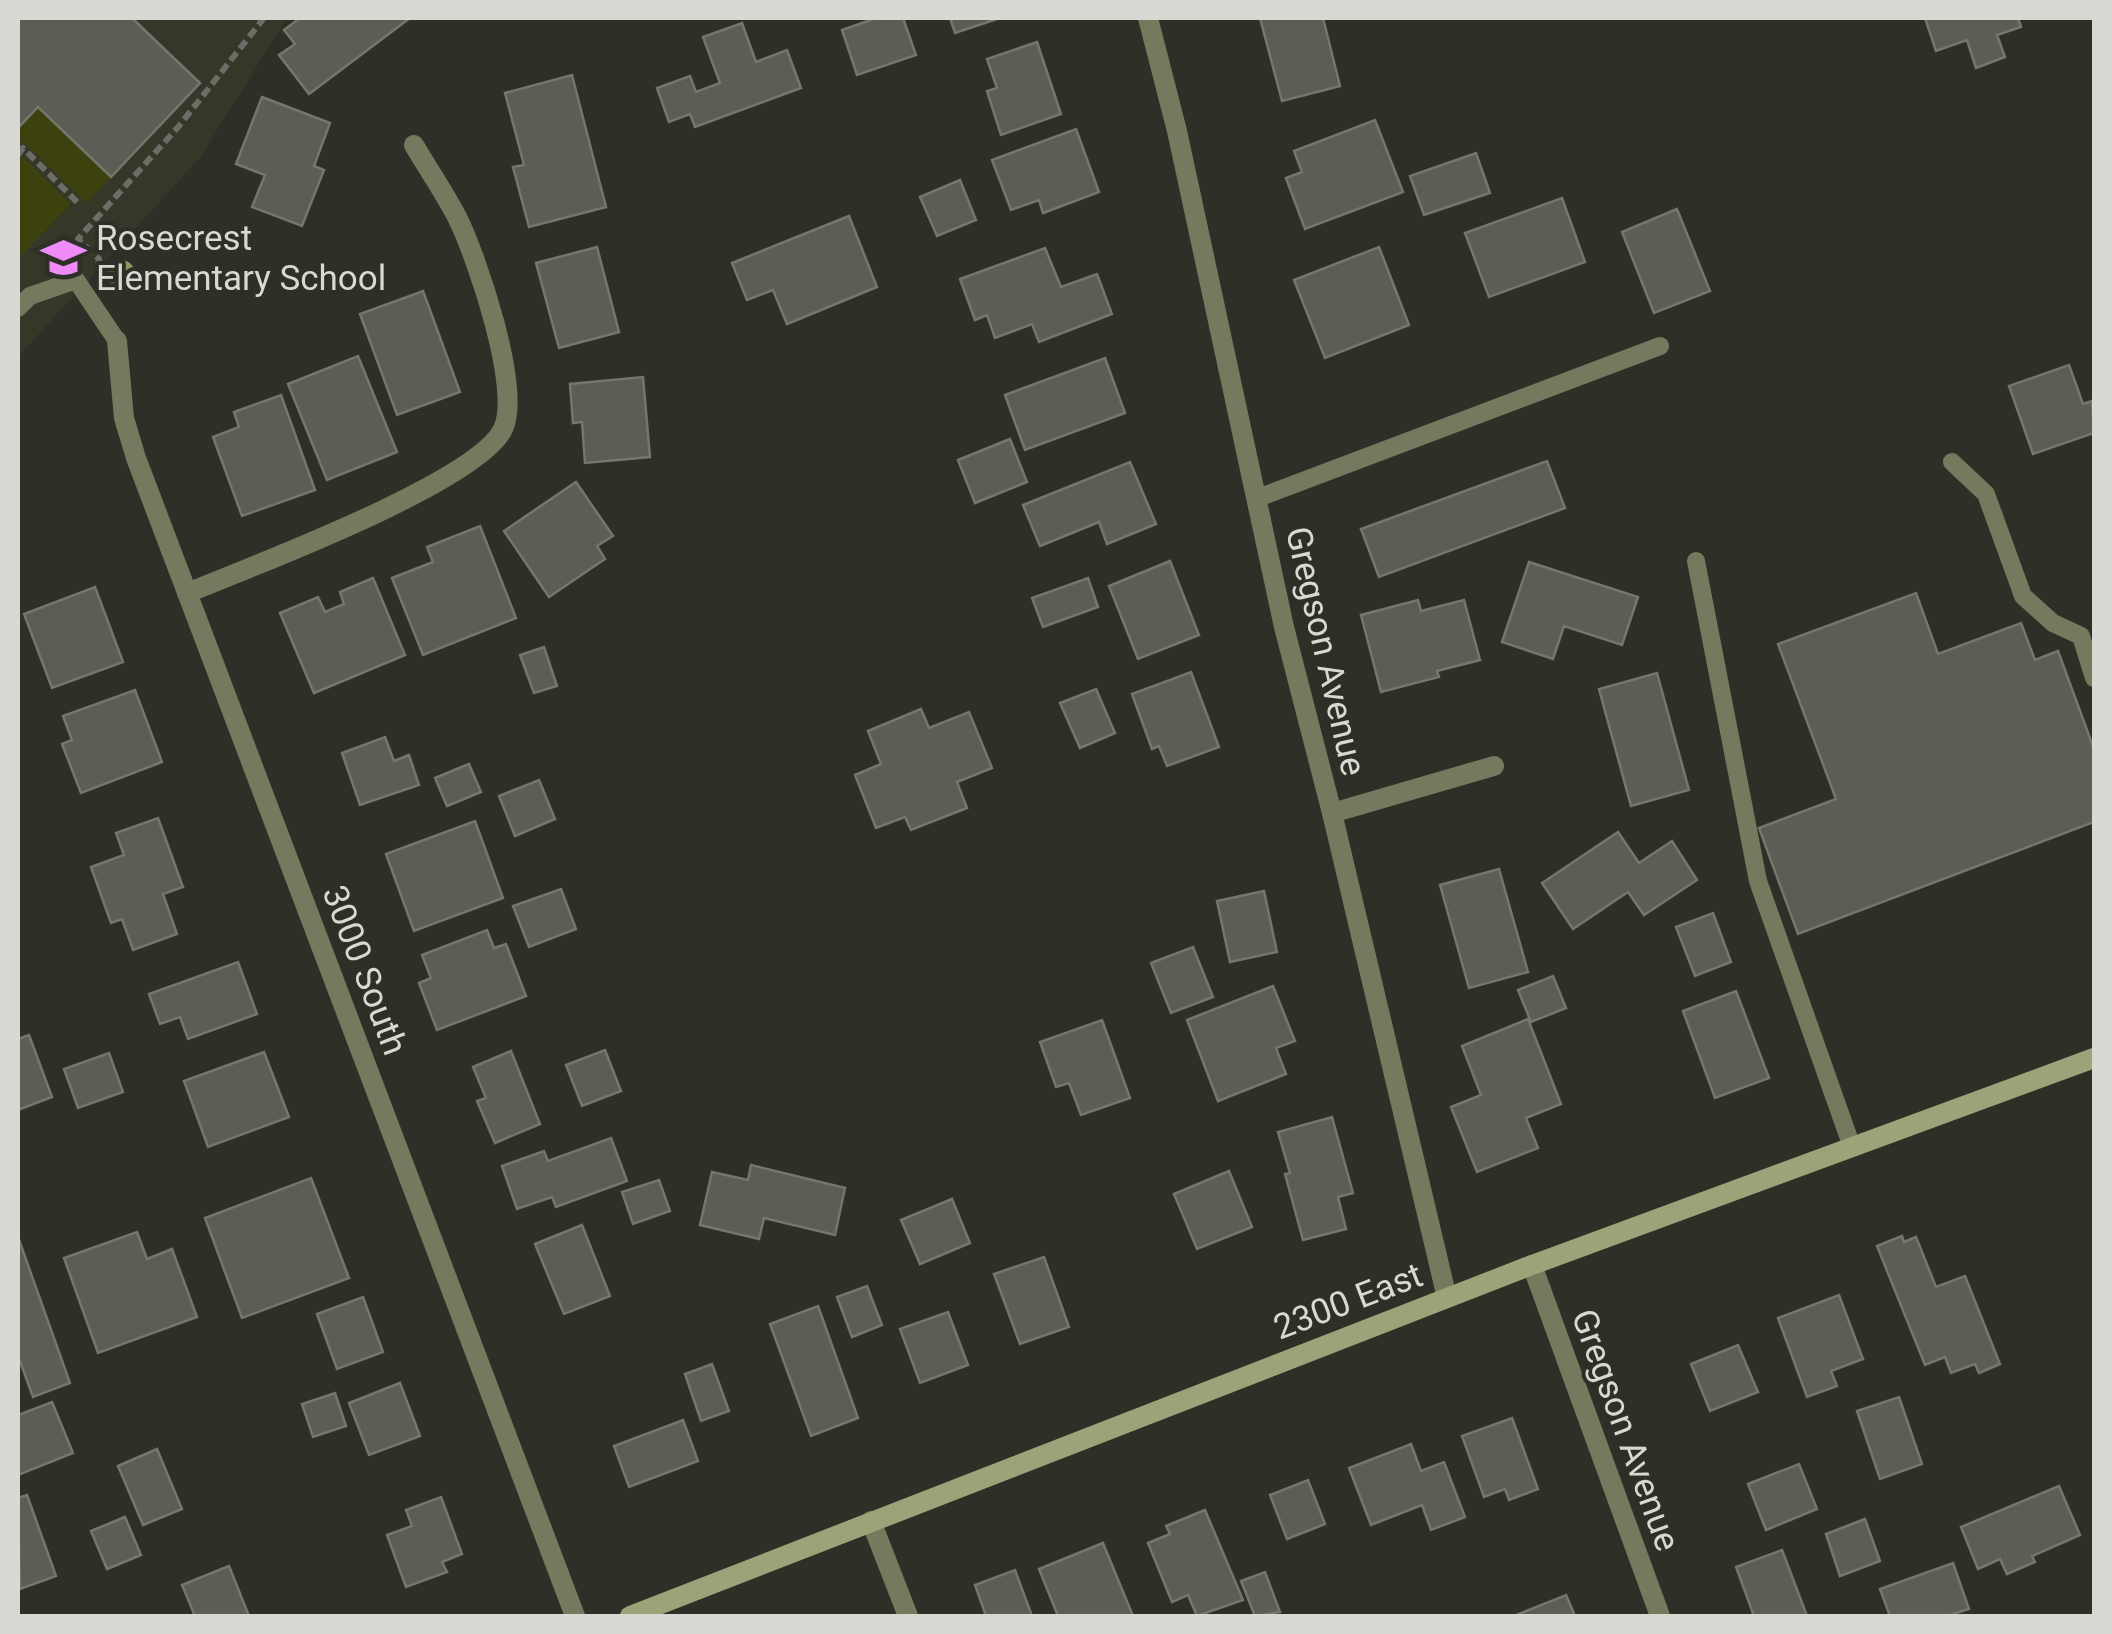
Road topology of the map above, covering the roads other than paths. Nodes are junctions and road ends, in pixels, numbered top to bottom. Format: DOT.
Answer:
graph roads {
  1 [pos="1148,18"];
  2 [pos="414,145"];
  3 [pos="18,308"];
  4 [pos="118,341"];
  5 [pos="1660,346"];
  6 [pos="1952,462"];
  7 [pos="1258,498"];
  8 [pos="1696,561"];
  9 [pos="187,592"];
  10 [pos="2094,678"];
  11 [pos="1494,766"];
  12 [pos="1332,813"];
  13 [pos="2094,1058"];
  14 [pos="1852,1147"];
  15 [pos="1532,1265"];
  16 [pos="1447,1298"];
  17 [pos="871,1521"];
  18 [pos="575,1616"];
  19 [pos="630,1616"];
  20 [pos="908,1616"];
  21 [pos="1660,1616"];
  1 -- 7 [label="street, Gregson Avenue"];
  2 -- 9 [label="street"];
  3 -- 4 [label="lane"];
  4 -- 9 [label="street, 3000 South"];
  5 -- 7 [label="lane"];
  6 -- 10 [label="lane"];
  7 -- 12 [label="street, Gregson Avenue"];
  8 -- 14 [label="lane"];
  9 -- 18 [label="street, 3000 South"];
  11 -- 12 [label="street"];
  12 -- 16 [label="street, Gregson Avenue"];
  13 -- 14 [label="main road, 2300 East"];
  14 -- 15 [label="main road, 2300 East"];
  15 -- 16 [label="main road, 2300 East"];
  15 -- 21 [label="street, Gregson Avenue"];
  16 -- 17 [label="main road, 2300 East"];
  17 -- 19 [label="main road, 2300 East"];
  17 -- 20 [label="street"];
}
